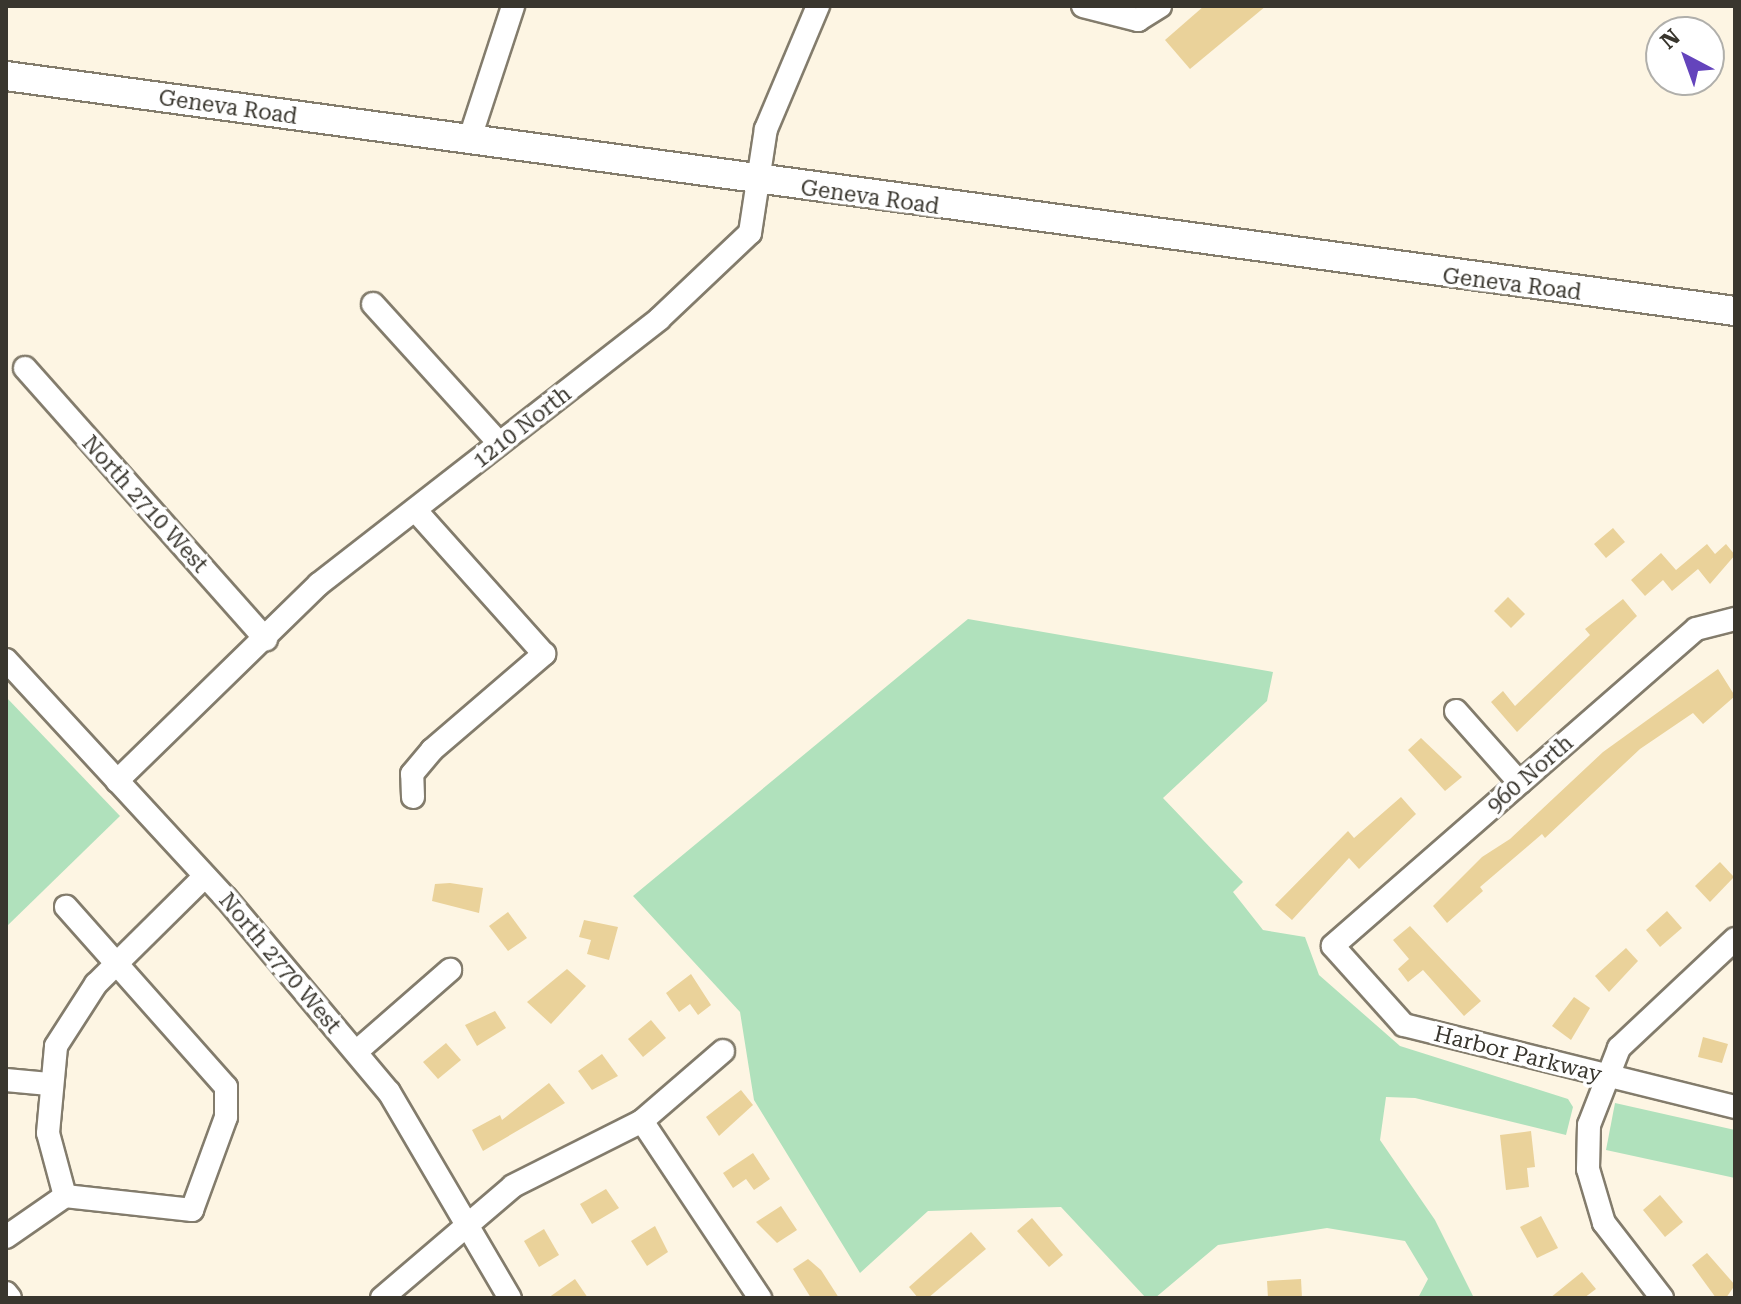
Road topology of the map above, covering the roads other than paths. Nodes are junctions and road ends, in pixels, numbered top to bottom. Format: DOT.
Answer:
graph roads {
  1 [pos="513,6"];
  2 [pos="818,6"];
  3 [pos="1083,6"];
  4 [pos="1160,6"];
  5 [pos="6,76"];
  6 [pos="469,141"];
  7 [pos="759,182"];
  8 [pos="373,304"];
  9 [pos="1735,311"];
  10 [pos="25,368"];
  11 [pos="499,443"];
  12 [pos="417,512"];
  13 [pos="1735,619"];
  14 [pos="266,639"];
  15 [pos="6,660"];
  16 [pos="1456,711"];
  17 [pos="117,781"];
  18 [pos="1520,783"];
  19 [pos="413,797"];
  20 [pos="205,876"];
  21 [pos="66,907"];
  22 [pos="1735,939"];
  23 [pos="1333,946"];
  24 [pos="116,962"];
  25 [pos="450,970"];
  26 [pos="723,1051"];
  27 [pos="356,1052"];
  28 [pos="1606,1076"];
  29 [pos="6,1080"];
  30 [pos="49,1084"];
  31 [pos="1735,1107"];
  32 [pos="642,1121"];
  33 [pos="65,1196"];
  34 [pos="466,1224"];
  35 [pos="6,1237"];
  36 [pos="6,1293"];
  37 [pos="10,1298"];
  38 [pos="382,1298"];
  39 [pos="510,1298"];
  40 [pos="760,1298"];
  41 [pos="1662,1298"];
  1 -- 6 [label="street"];
  2 -- 7 [label="street, 1210 North"];
  3 -- 4 [label="street"];
  5 -- 6 [label="main road, Geneva Road"];
  6 -- 7 [label="main road, Geneva Road"];
  7 -- 9 [label="main road, Geneva Road"];
  7 -- 11 [label="street, 1210 North"];
  8 -- 11 [label="street"];
  10 -- 14 [label="street, North 2710 West"];
  11 -- 12 [label="street, 1210 North"];
  12 -- 14 [label="street, 1210 North"];
  12 -- 19 [label="street"];
  13 -- 18 [label="street, 960 North"];
  14 -- 17 [label="street, 1210 North"];
  15 -- 17 [label="street, North 2770 West"];
  16 -- 18 [label="street"];
  17 -- 20 [label="street, North 2770 West"];
  18 -- 23 [label="street, 960 North"];
  20 -- 24 [label="street"];
  20 -- 27 [label="street, North 2770 West"];
  21 -- 24 [label="street"];
  22 -- 28 [label="street"];
  23 -- 28 [label="street, Harbor Parkway"];
  24 -- 30 [label="street"];
  24 -- 33 [label="street"];
  25 -- 27 [label="street"];
  26 -- 32 [label="street"];
  27 -- 34 [label="street, North 2770 West"];
  28 -- 31 [label="street, Harbor Parkway"];
  28 -- 41 [label="street"];
  29 -- 30 [label="street"];
  30 -- 33 [label="street"];
  32 -- 34 [label="street"];
  32 -- 40 [label="street"];
  33 -- 35 [label="street"];
  34 -- 38 [label="street"];
  34 -- 39 [label="street, North 2770 West"];
  36 -- 37 [label="street"];
}
